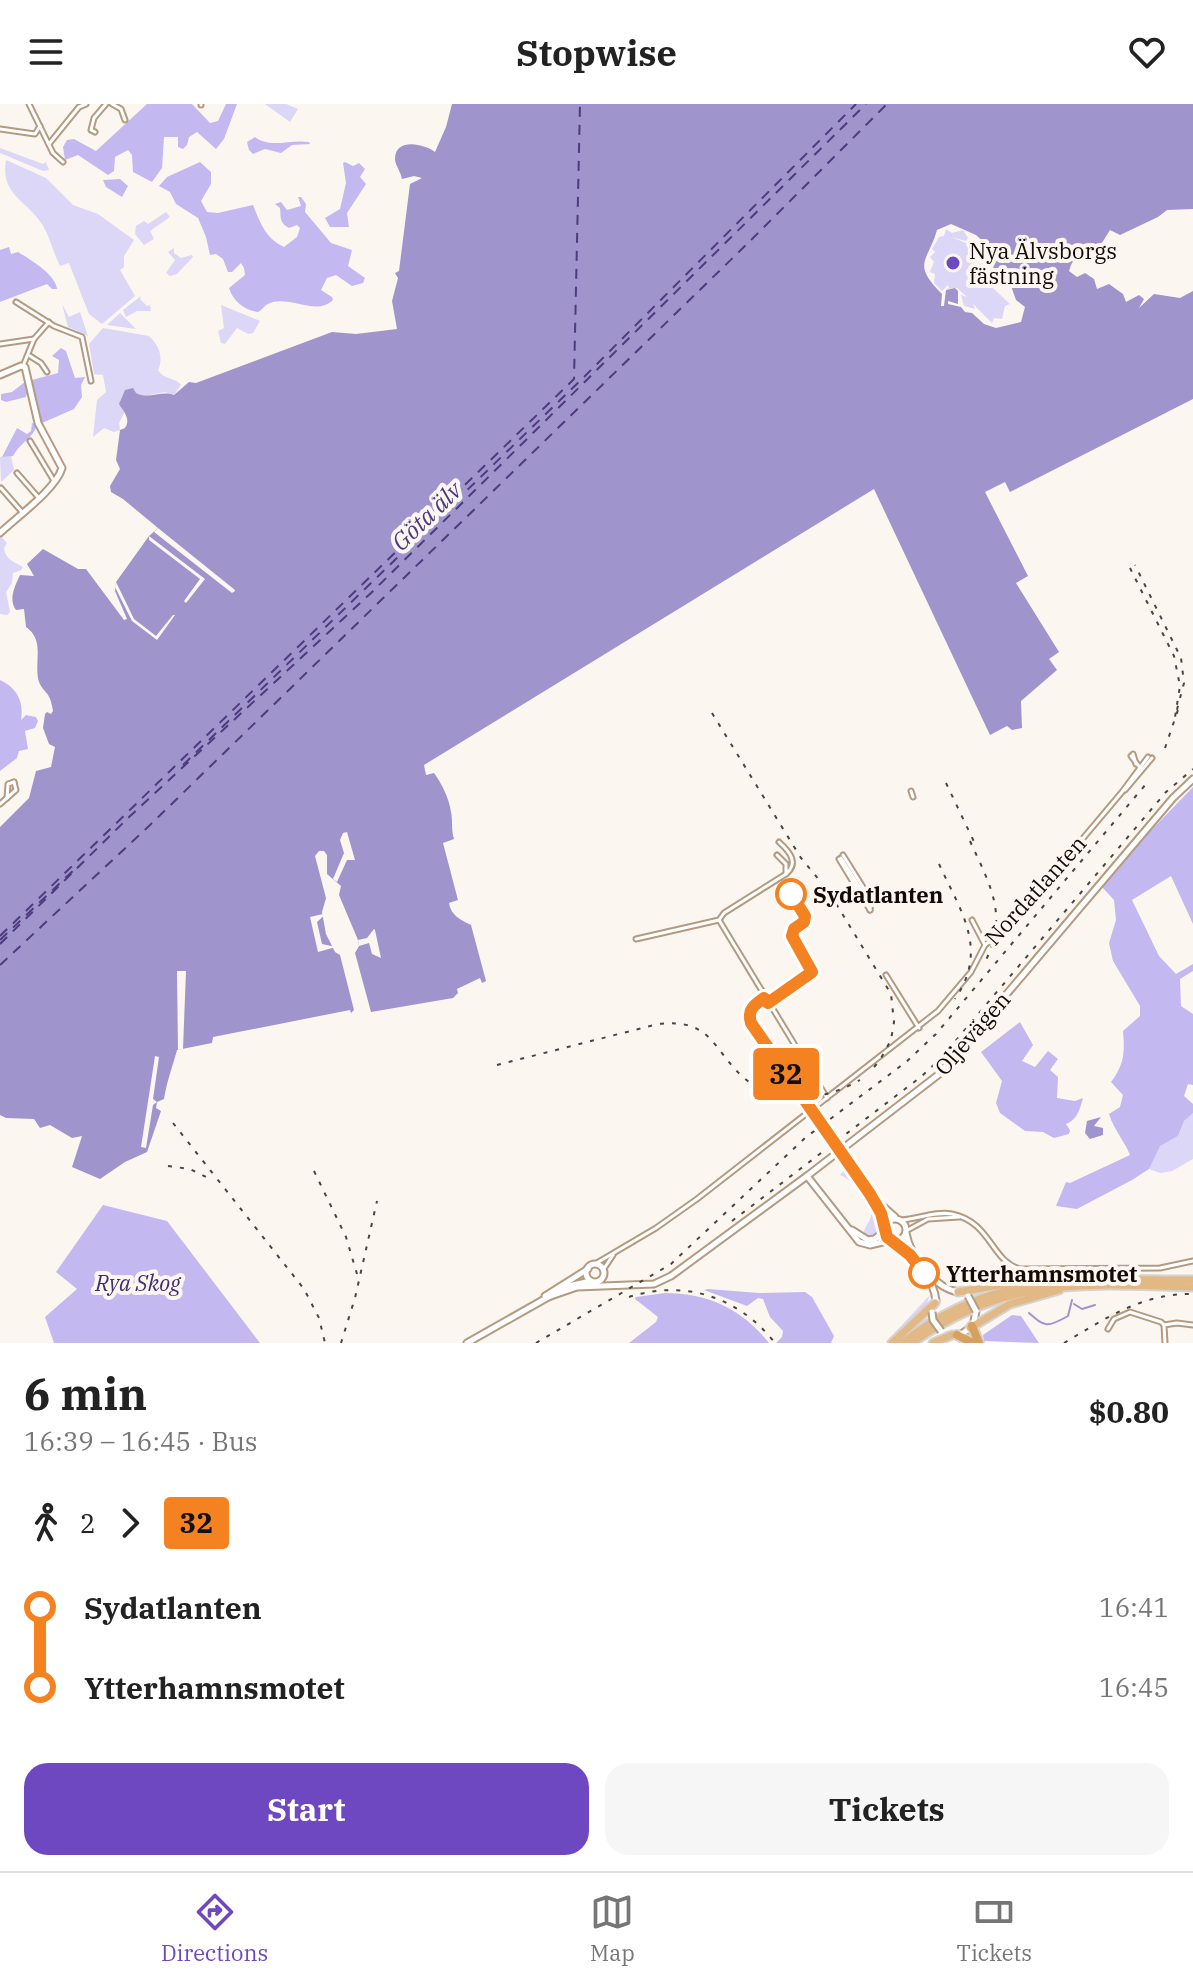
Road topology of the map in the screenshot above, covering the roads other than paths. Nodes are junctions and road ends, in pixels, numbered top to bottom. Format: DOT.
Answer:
graph roads {
  1 [pos="29,104"];
  2 [pos="86,104"];
  3 [pos="106,104"];
  4 [pos="112,104"];
  5 [pos="125,120"];
  6 [pos="40,126"];
  7 [pos="0,129"];
  8 [pos="95,132"];
  9 [pos="49,144"];
  10 [pos="63,162"];
  11 [pos="16,302"];
  12 [pos="49,322"];
  13 [pos="34,339"];
  14 [pos="0,344"];
  15 [pos="28,356"];
  16 [pos="23,366"];
  17 [pos="47,372"];
  18 [pos="0,375"];
  19 [pos="91,381"];
  20 [pos="30,441"];
  21 [pos="17,473"];
  22 [pos="54,481"];
  23 [pos="1,488"];
  24 [pos="39,497"];
  25 [pos="22,512"];
  26 [pos="0,521"];
  27 [pos="6,528"];
  28 [pos="0,533"];
  29 [pos="1132,755"];
  30 [pos="1150,757"];
  31 [pos="1140,767"];
  32 [pos="1193,779"];
  33 [pos="911,791"];
  34 [pos="913,797"];
  35 [pos="7,798"];
  36 [pos="0,804"];
  37 [pos="779,842"];
  38 [pos="777,855"];
  39 [pos="841,857"];
  40 [pos="786,874"];
  41 [pos="871,905"];
  42 [pos="719,920"];
  43 [pos="972,920"];
  44 [pos="636,939"];
  45 [pos="985,945"];
  46 [pos="886,975"];
  47 [pos="764,998"];
  48 [pos="919,1028"];
  49 [pos="827,1098"];
  50 [pos="807,1176"];
  51 [pos="870,1194"];
  52 [pos="959,1217"];
  53 [pos="900,1220"];
  54 [pos="842,1221"];
  55 [pos="885,1228"];
  56 [pos="906,1232"];
  57 [pos="892,1240"];
  58 [pos="874,1244"];
  59 [pos="900,1247"];
  60 [pos="616,1253"];
  61 [pos="1193,1261"];
  62 [pos="595,1264"];
  63 [pos="588,1269"];
  64 [pos="604,1272"];
  65 [pos="1100,1277"];
  66 [pos="1193,1280"];
  67 [pos="591,1281"];
  68 [pos="599,1281"];
  69 [pos="619,1282"];
  70 [pos="629,1284"];
  71 [pos="1079,1284"];
  72 [pos="1193,1287"];
  73 [pos="956,1291"];
  74 [pos="548,1297"];
  75 [pos="934,1306"];
  76 [pos="518,1313"];
  77 [pos="1164,1325"];
  78 [pos="1193,1325"];
  79 [pos="971,1327"];
  80 [pos="1108,1329"];
  81 [pos="954,1335"];
  82 [pos="467,1343"];
  83 [pos="892,1343"];
  84 [pos="902,1343"];
  85 [pos="912,1343"];
  86 [pos="933,1343"];
  87 [pos="973,1343"];
  88 [pos="979,1343"];
  89 [pos="1165,1343"];
  1 -- 6 [label="street"];
  2 -- 9 [label="street"];
  3 -- 8 [label="street"];
  4 -- 5 [label="street"];
  6 -- 7 [label="street"];
  6 -- 9 [label="street"];
  9 -- 10 [label="street"];
  11 -- 12 [label="street"];
  12 -- 13 [label="street"];
  12 -- 19 [label="street"];
  13 -- 14 [label="street"];
  13 -- 15 [label="street"];
  15 -- 16 [label="street"];
  15 -- 17 [label="street"];
  16 -- 18 [label="street"];
  16 -- 22 [label="street"];
  20 -- 22 [label="street"];
  21 -- 24 [label="street"];
  22 -- 24 [label="street"];
  23 -- 25 [label="street"];
  24 -- 25 [label="street"];
  25 -- 27 [label="street"];
  26 -- 27 [label="street"];
  27 -- 28 [label="street"];
  29 -- 31 [label="street"];
  30 -- 31 [label="street, Nordatlanten"];
  31 -- 45 [label="street, Nordatlanten"];
  32 -- 50 [label="street, Oljevägen"];
  33 -- 34 [label="street"];
  35 -- 36 [label="street"];
  37 -- 40 [label="street"];
  38 -- 40 [label="street"];
  39 -- 41 [label="street"];
  40 -- 42 [label="street"];
  42 -- 44 [label="street"];
  42 -- 47 [label="street"];
  43 -- 45 [label="street"];
  45 -- 48 [label="street, Nordatlanten"];
  46 -- 48 [label="street"];
  47 -- 49 [label="street"];
  47 -- 51 [label="street, bridge"];
  48 -- 49 [label="street, Nordatlanten"];
  49 -- 60 [label="street, Nordatlanten"];
  50 -- 54 [label="street"];
  50 -- 70 [label="street, Oljevägen"];
  51 -- 53 [label="street"];
  51 -- 55 [label="street"];
  52 -- 53 [label="street"];
  52 -- 56 [label="street"];
  52 -- 61 [label="street"];
  53 -- 55 [label="street"];
  53 -- 56 [label="street"];
  54 -- 55 [label="street"];
  54 -- 58 [label="street"];
  55 -- 57 [label="street"];
  56 -- 57 [label="street"];
  56 -- 73 [label="street"];
  57 -- 58 [label="street"];
  57 -- 59 [label="street"];
  58 -- 59 [label="street"];
  59 -- 75 [label="street"];
  60 -- 62 [label="street, Nordatlanten"];
  60 -- 64 [label="street, Nordatlanten"];
  62 -- 63 [label="street, Oljevägen"];
  62 -- 64 [label="street, Oljevägen"];
  63 -- 67 [label="street"];
  63 -- 76 [label="street, Oljevägen"];
  64 -- 68 [label="street"];
  64 -- 69 [label="street, Oljevägen"];
  65 -- 66 [label="main road"];
  65 -- 73 [label="main road"];
  65 -- 84 [label="main road"];
  67 -- 68 [label="street, Oljevägen"];
  67 -- 74 [label="street, Oljevägen"];
  68 -- 69 [label="street, Oljevägen"];
  69 -- 70 [label="street, Oljevägen"];
  70 -- 74 [label="street, Oljevägen"];
  71 -- 72 [label="main road"];
  71 -- 79 [label="main road"];
  71 -- 85 [label="main road"];
  73 -- 75 [label="street"];
  73 -- 79 [label="street, bridge"];
  74 -- 76 [label="street, Oljevägen"];
  75 -- 81 [label="street, bridge"];
  75 -- 83 [label="main road"];
  76 -- 82 [label="street, Oljevägen"];
  77 -- 78 [label="street"];
  77 -- 80 [label="street"];
  77 -- 89 [label="street"];
  79 -- 81 [label="street"];
  79 -- 88 [label="highway"];
  81 -- 86 [label="main road"];
  81 -- 87 [label="highway"];
}
